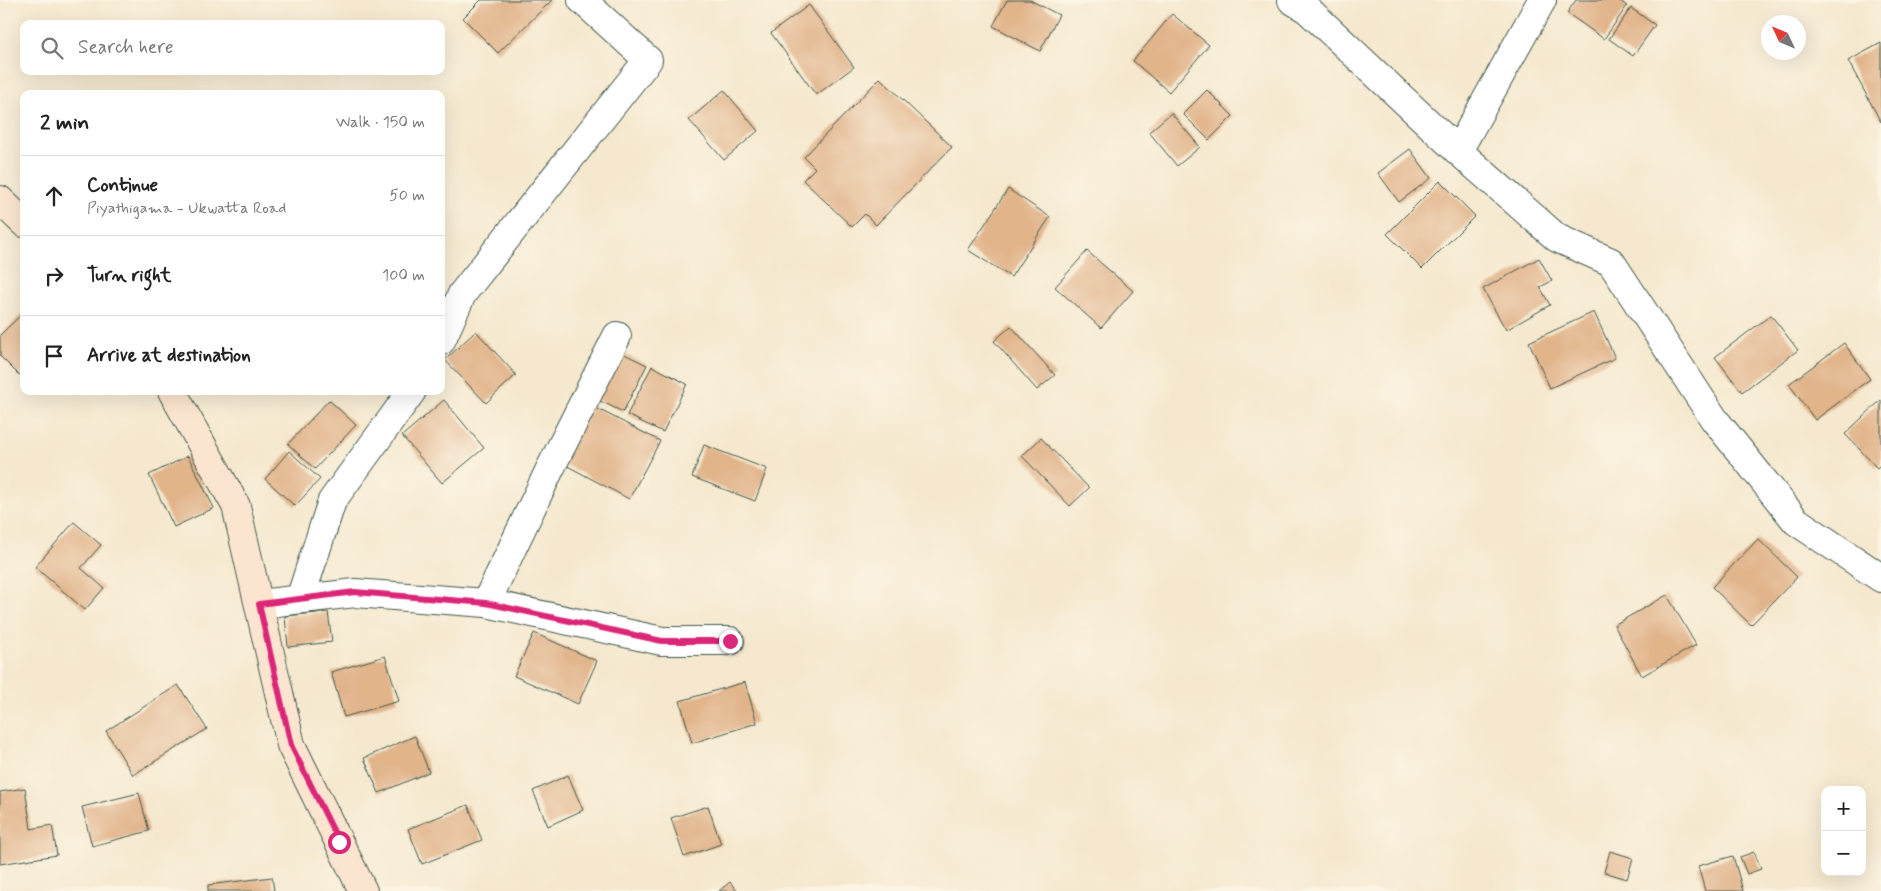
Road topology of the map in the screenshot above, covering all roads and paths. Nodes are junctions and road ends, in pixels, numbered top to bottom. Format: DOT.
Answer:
graph roads {
  1 [pos="582,0"];
  2 [pos="1292,0"];
  3 [pos="1542,0"];
  4 [pos="1458,150"];
  5 [pos="0,200"];
  6 [pos="20,219"];
  7 [pos="445,332"];
  8 [pos="618,336"];
  9 [pos="174,395"];
  10 [pos="409,395"];
  11 [pos="1881,578"];
  12 [pos="300,599"];
  13 [pos="486,603"];
  14 [pos="259,604"];
  15 [pos="730,641"];
  16 [pos="363,891"];
  1 -- 7 [label="street"];
  2 -- 4 [label="street"];
  3 -- 4 [label="street"];
  4 -- 11 [label="street"];
  5 -- 6 [label="street"];
  8 -- 13 [label="street"];
  9 -- 14 [label="street"];
  10 -- 12 [label="street"];
  12 -- 13 [label="street"];
  12 -- 14 [label="street"];
  13 -- 15 [label="street"];
  14 -- 16 [label="street"];
}
